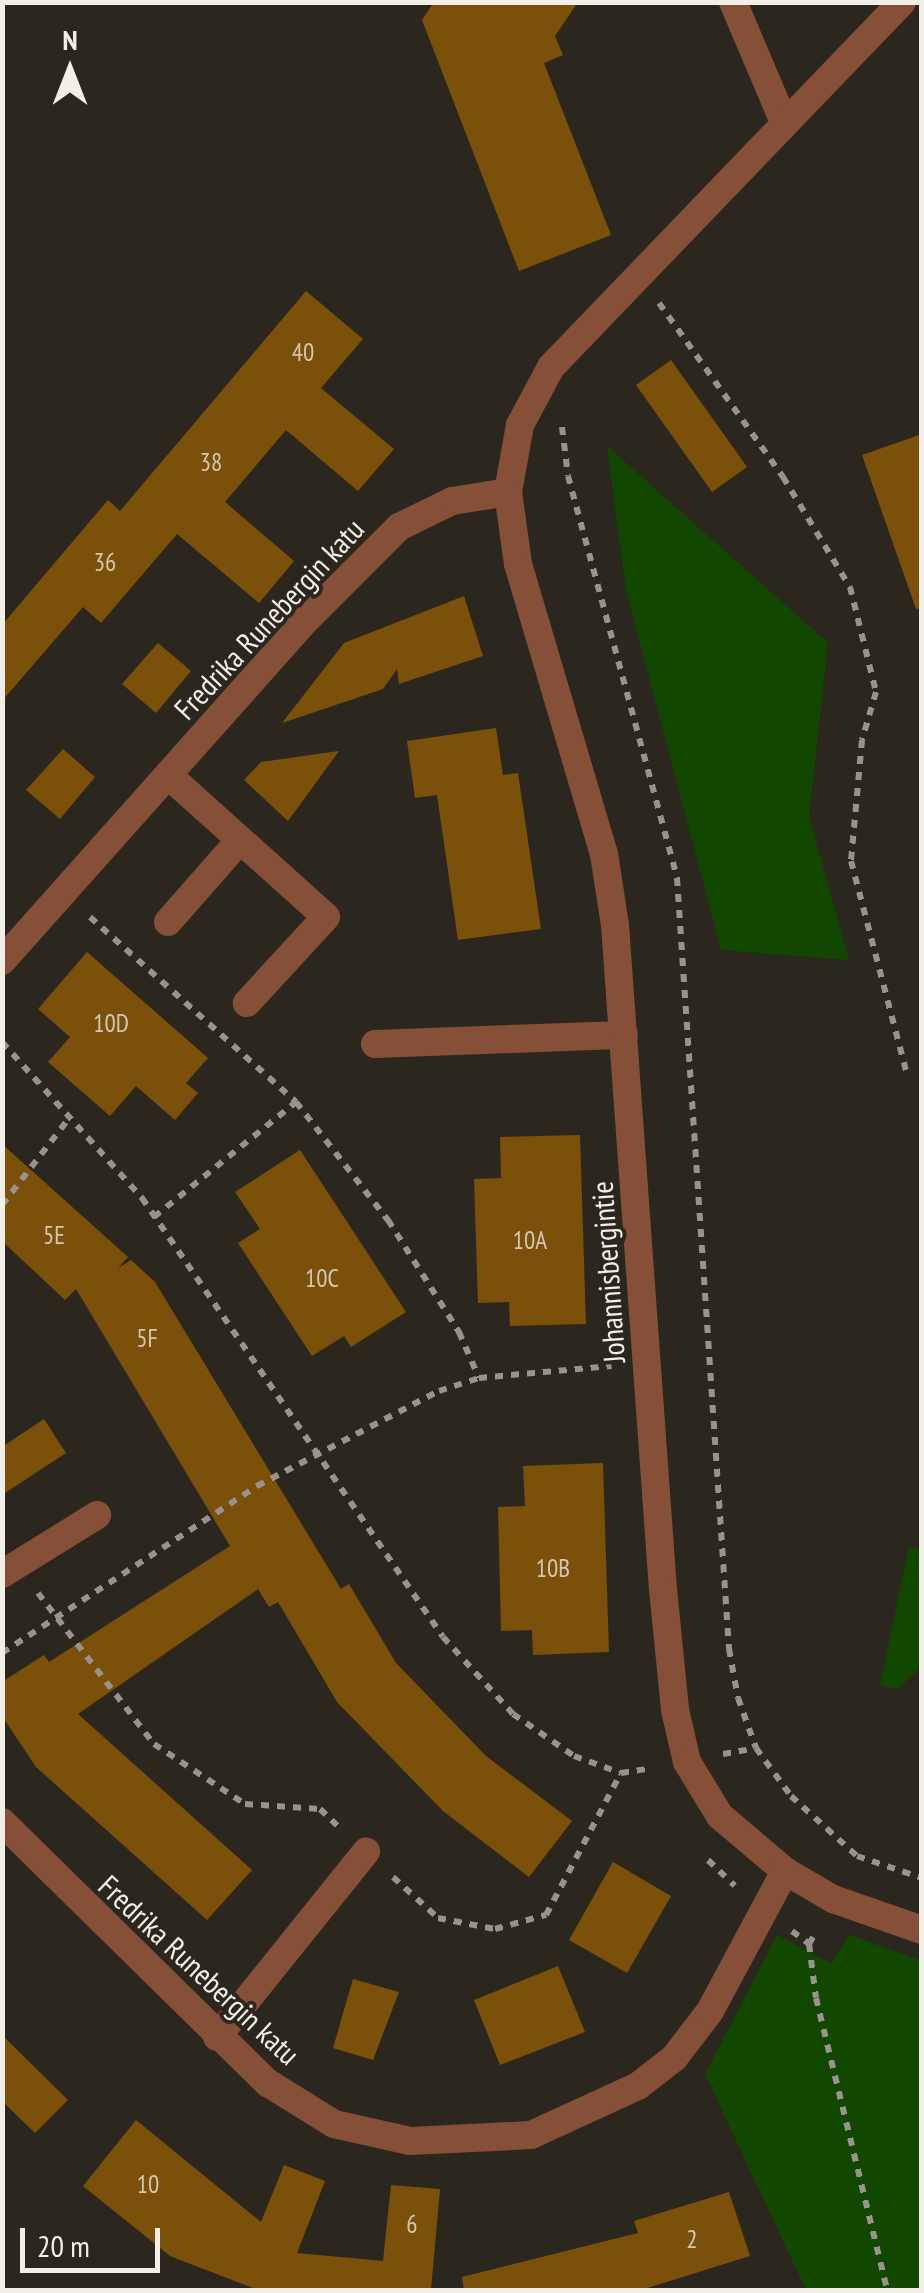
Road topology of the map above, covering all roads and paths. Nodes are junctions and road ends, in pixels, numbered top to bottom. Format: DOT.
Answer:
graph roads {
  1 [pos="733,2"];
  2 [pos="886,9"];
  3 [pos="784,122"];
  4 [pos="644,310"];
  5 [pos="565,416"];
  6 [pos="508,492"];
  7 [pos="168,775"];
  8 [pos="240,840"];
  9 [pos="63,893"];
  10 [pos="168,922"];
  11 [pos="2,960"];
  12 [pos="247,1004"];
  13 [pos="624,1035"];
  14 [pos="2,1042"];
  15 [pos="374,1044"];
  16 [pos="907,1075"];
  17 [pos="296,1102"];
  18 [pos="70,1117"];
  19 [pos="2,1205"];
  20 [pos="154,1217"];
  21 [pos="648,1362"];
  22 [pos="479,1378"];
  23 [pos="320,1458"];
  24 [pos="98,1514"];
  25 [pos="2,1574"];
  26 [pos="56,1618"];
  27 [pos="2,1653"];
  28 [pos="756,1748"];
  29 [pos="687,1762"];
  30 [pos="620,1773"];
  31 [pos="2,1822"];
  32 [pos="366,1852"];
  33 [pos="785,1870"];
  34 [pos="922,1878"];
  35 [pos="922,1930"];
  36 [pos="810,1944"];
  37 [pos="217,2037"];
  38 [pos="886,2290"];
  1 -- 3 [label="street"];
  2 -- 3 [label="street"];
  3 -- 6 [label="street"];
  4 -- 16 [label="path"];
  5 -- 28 [label="path"];
  6 -- 7 [label="street, Fredrika Runebergin katu"];
  6 -- 13 [label="street, Johannisbergintie"];
  7 -- 8 [label="street"];
  7 -- 9 [label="street, Fredrika Runebergin katu"];
  8 -- 10 [label="street"];
  8 -- 12 [label="street"];
  9 -- 11 [label="street, Fredrika Runebergin katu"];
  9 -- 17 [label="path"];
  13 -- 15 [label="street"];
  13 -- 21 [label="street, Johannisbergintie"];
  14 -- 18 [label="path"];
  17 -- 20 [label="path"];
  17 -- 22 [label="path"];
  18 -- 19 [label="path"];
  18 -- 20 [label="path"];
  20 -- 23 [label="path"];
  21 -- 22 [label="path"];
  21 -- 29 [label="street, Johannisbergintie"];
  22 -- 23 [label="path"];
  23 -- 26 [label="path"];
  23 -- 30 [label="path"];
  24 -- 25 [label="street"];
  26 -- 27 [label="path"];
  26 -- 32 [label="path"];
  28 -- 29 [label="path"];
  28 -- 34 [label="path"];
  29 -- 30 [label="path"];
  29 -- 33 [label="street, Johannisbergintie"];
  30 -- 32 [label="path"];
  31 -- 37 [label="street, Fredrika Runebergin katu"];
  32 -- 37 [label="street"];
  33 -- 35 [label="street, Johannisbergintie"];
  33 -- 37 [label="street, Fredrika Runebergin katu"];
  36 -- 38 [label="path"];
}
